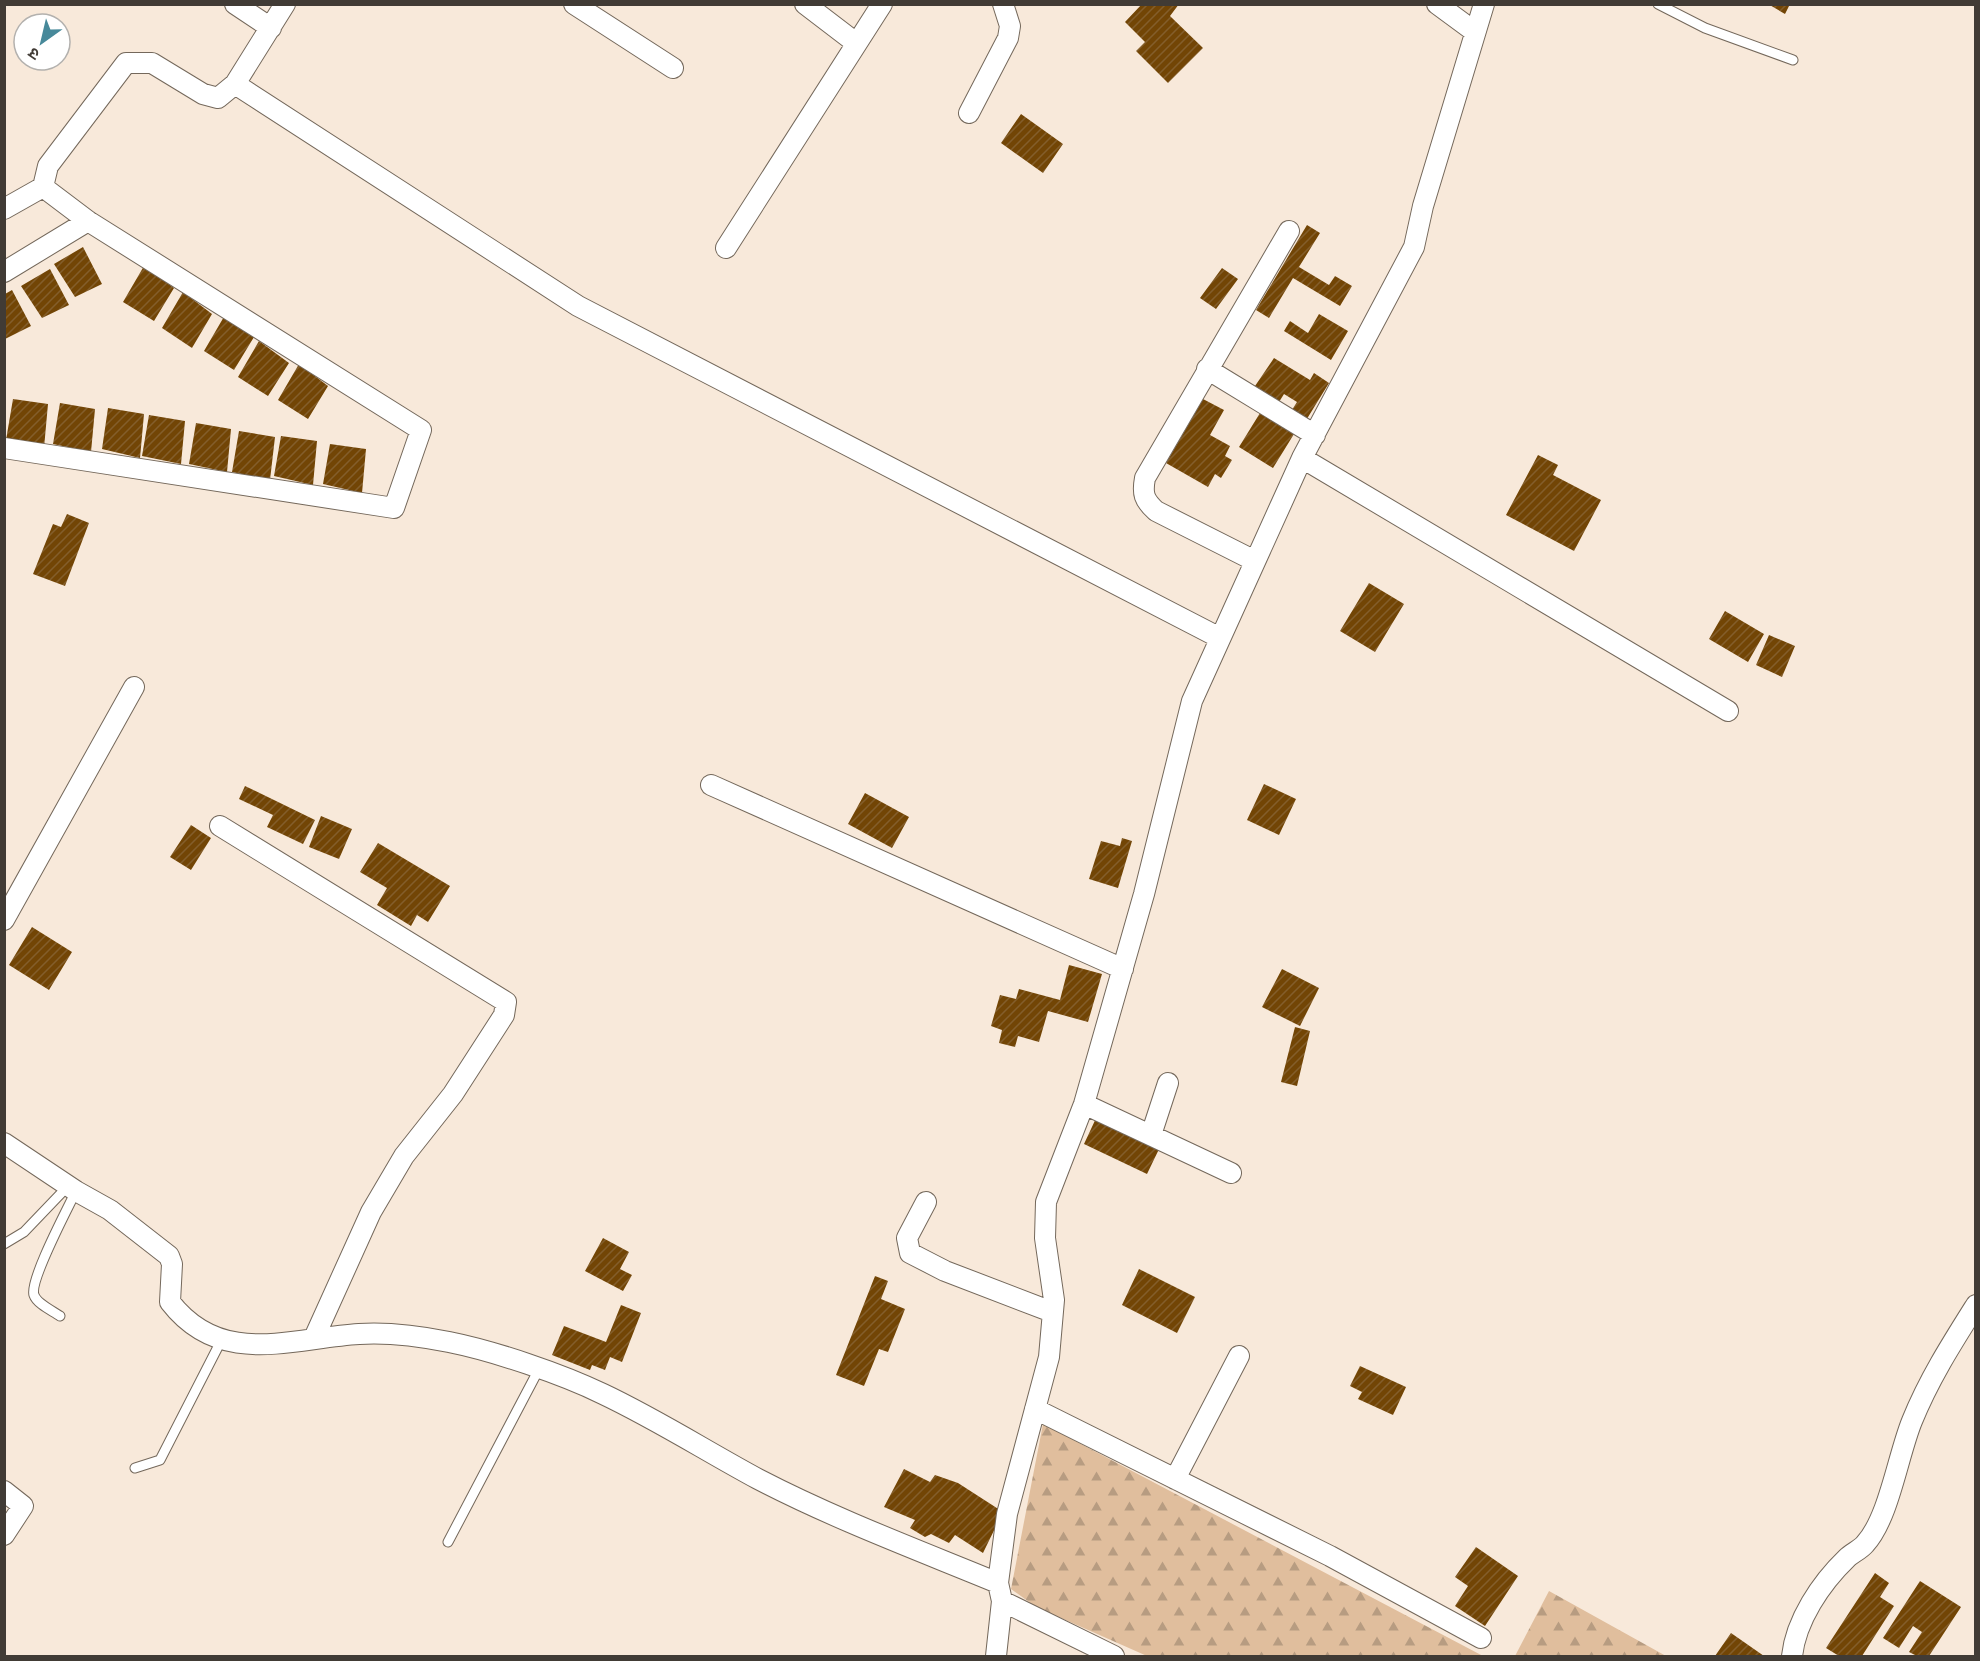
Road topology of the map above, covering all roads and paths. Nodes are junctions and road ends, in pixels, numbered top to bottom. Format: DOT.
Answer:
graph roads {
  1 [pos="235,4"];
  2 [pos="285,4"];
  3 [pos="574,4"];
  4 [pos="806,4"];
  5 [pos="882,4"];
  6 [pos="1002,4"];
  7 [pos="1437,4"];
  8 [pos="1484,4"];
  9 [pos="1658,4"];
  10 [pos="271,28"];
  11 [pos="1475,32"];
  12 [pos="856,43"];
  13 [pos="1793,60"];
  14 [pos="673,68"];
  15 [pos="235,84"];
  16 [pos="969,113"];
  17 [pos="44,187"];
  18 [pos="4,209"];
  19 [pos="88,221"];
  20 [pos="1289,231"];
  21 [pos="726,248"];
  22 [pos="4,272"];
  23 [pos="1207,369"];
  24 [pos="1315,435"];
  25 [pos="4,448"];
  26 [pos="1302,458"];
  27 [pos="1255,561"];
  28 [pos="1220,638"];
  29 [pos="134,687"];
  30 [pos="1728,711"];
  31 [pos="711,785"];
  32 [pos="220,826"];
  33 [pos="4,920"];
  34 [pos="1123,969"];
  35 [pos="1168,1083"];
  36 [pos="1084,1104"];
  37 [pos="1151,1136"];
  38 [pos="4,1143"];
  39 [pos="1231,1173"];
  40 [pos="73,1188"];
  41 [pos="926,1202"];
  42 [pos="4,1244"];
  43 [pos="1976,1305"];
  44 [pos="1052,1312"];
  45 [pos="60,1316"];
  46 [pos="1966,1336"];
  47 [pos="314,1338"];
  48 [pos="222,1339"];
  49 [pos="1239,1356"];
  50 [pos="539,1369"];
  51 [pos="1035,1409"];
  52 [pos="135,1468"];
  53 [pos="1175,1479"];
  54 [pos="4,1491"];
  55 [pos="4,1535"];
  56 [pos="448,1542"];
  57 [pos="1000,1592"];
  58 [pos="1480,1638"];
  59 [pos="996,1656"];
  60 [pos="1113,1656"];
  61 [pos="1792,1656"];
  1 -- 10 [label="street"];
  2 -- 10 [label="street"];
  3 -- 14 [label="street"];
  4 -- 12 [label="street"];
  5 -- 12 [label="street"];
  6 -- 16 [label="street"];
  7 -- 11 [label="street"];
  8 -- 11 [label="street"];
  9 -- 13 [label="lane"];
  10 -- 15 [label="street"];
  11 -- 24 [label="street"];
  12 -- 21 [label="street"];
  15 -- 17 [label="street"];
  15 -- 28 [label="street"];
  17 -- 18 [label="street"];
  17 -- 19 [label="street"];
  19 -- 22 [label="street"];
  19 -- 25 [label="street"];
  20 -- 23 [label="street"];
  23 -- 24 [label="street"];
  23 -- 27 [label="street"];
  24 -- 26 [label="street"];
  26 -- 27 [label="street"];
  26 -- 30 [label="street"];
  27 -- 28 [label="street"];
  28 -- 34 [label="street"];
  29 -- 33 [label="street"];
  31 -- 34 [label="street"];
  32 -- 47 [label="street"];
  34 -- 36 [label="street"];
  35 -- 37 [label="street"];
  36 -- 37 [label="street"];
  36 -- 44 [label="street"];
  37 -- 39 [label="street"];
  38 -- 40 [label="street"];
  40 -- 42 [label="lane"];
  40 -- 45 [label="lane"];
  40 -- 48 [label="street"];
  41 -- 44 [label="street"];
  43 -- 46 [label="street"];
  44 -- 51 [label="street"];
  46 -- 61 [label="street"];
  47 -- 48 [label="street"];
  47 -- 50 [label="street"];
  48 -- 52 [label="lane"];
  49 -- 53 [label="street"];
  50 -- 56 [label="lane"];
  50 -- 57 [label="street"];
  51 -- 53 [label="street"];
  51 -- 57 [label="street"];
  53 -- 58 [label="street"];
  54 -- 55 [label="street"];
  57 -- 59 [label="street"];
  57 -- 60 [label="street"];
}
